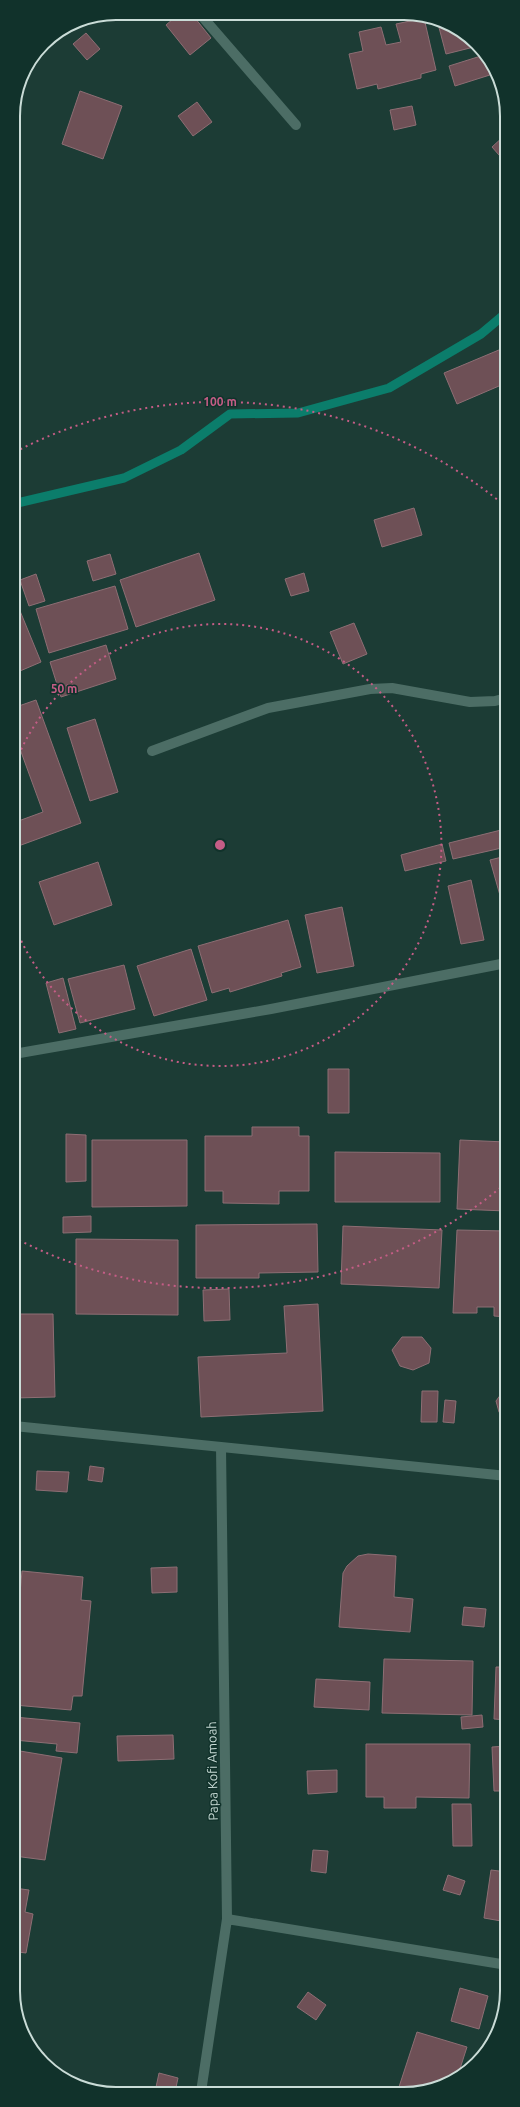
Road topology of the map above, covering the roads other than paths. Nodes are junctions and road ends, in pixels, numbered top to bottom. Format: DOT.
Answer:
graph roads {
  1 [pos="205,20"];
  2 [pos="296,125"];
  3 [pos="500,700"];
  4 [pos="152,751"];
  5 [pos="500,964"];
  6 [pos="20,1053"];
  7 [pos="20,1427"];
  8 [pos="221,1447"];
  9 [pos="500,1475"];
  10 [pos="227,1918"];
  11 [pos="500,1964"];
  12 [pos="203,2087"];
  1 -- 2 [label="street"];
  3 -- 4 [label="street"];
  5 -- 6 [label="street"];
  7 -- 8 [label="street"];
  8 -- 9 [label="street"];
  8 -- 10 [label="street, Papa Kofi Amoah"];
  10 -- 11 [label="street"];
  10 -- 12 [label="street, Papa Kofi Amoah"];
}
